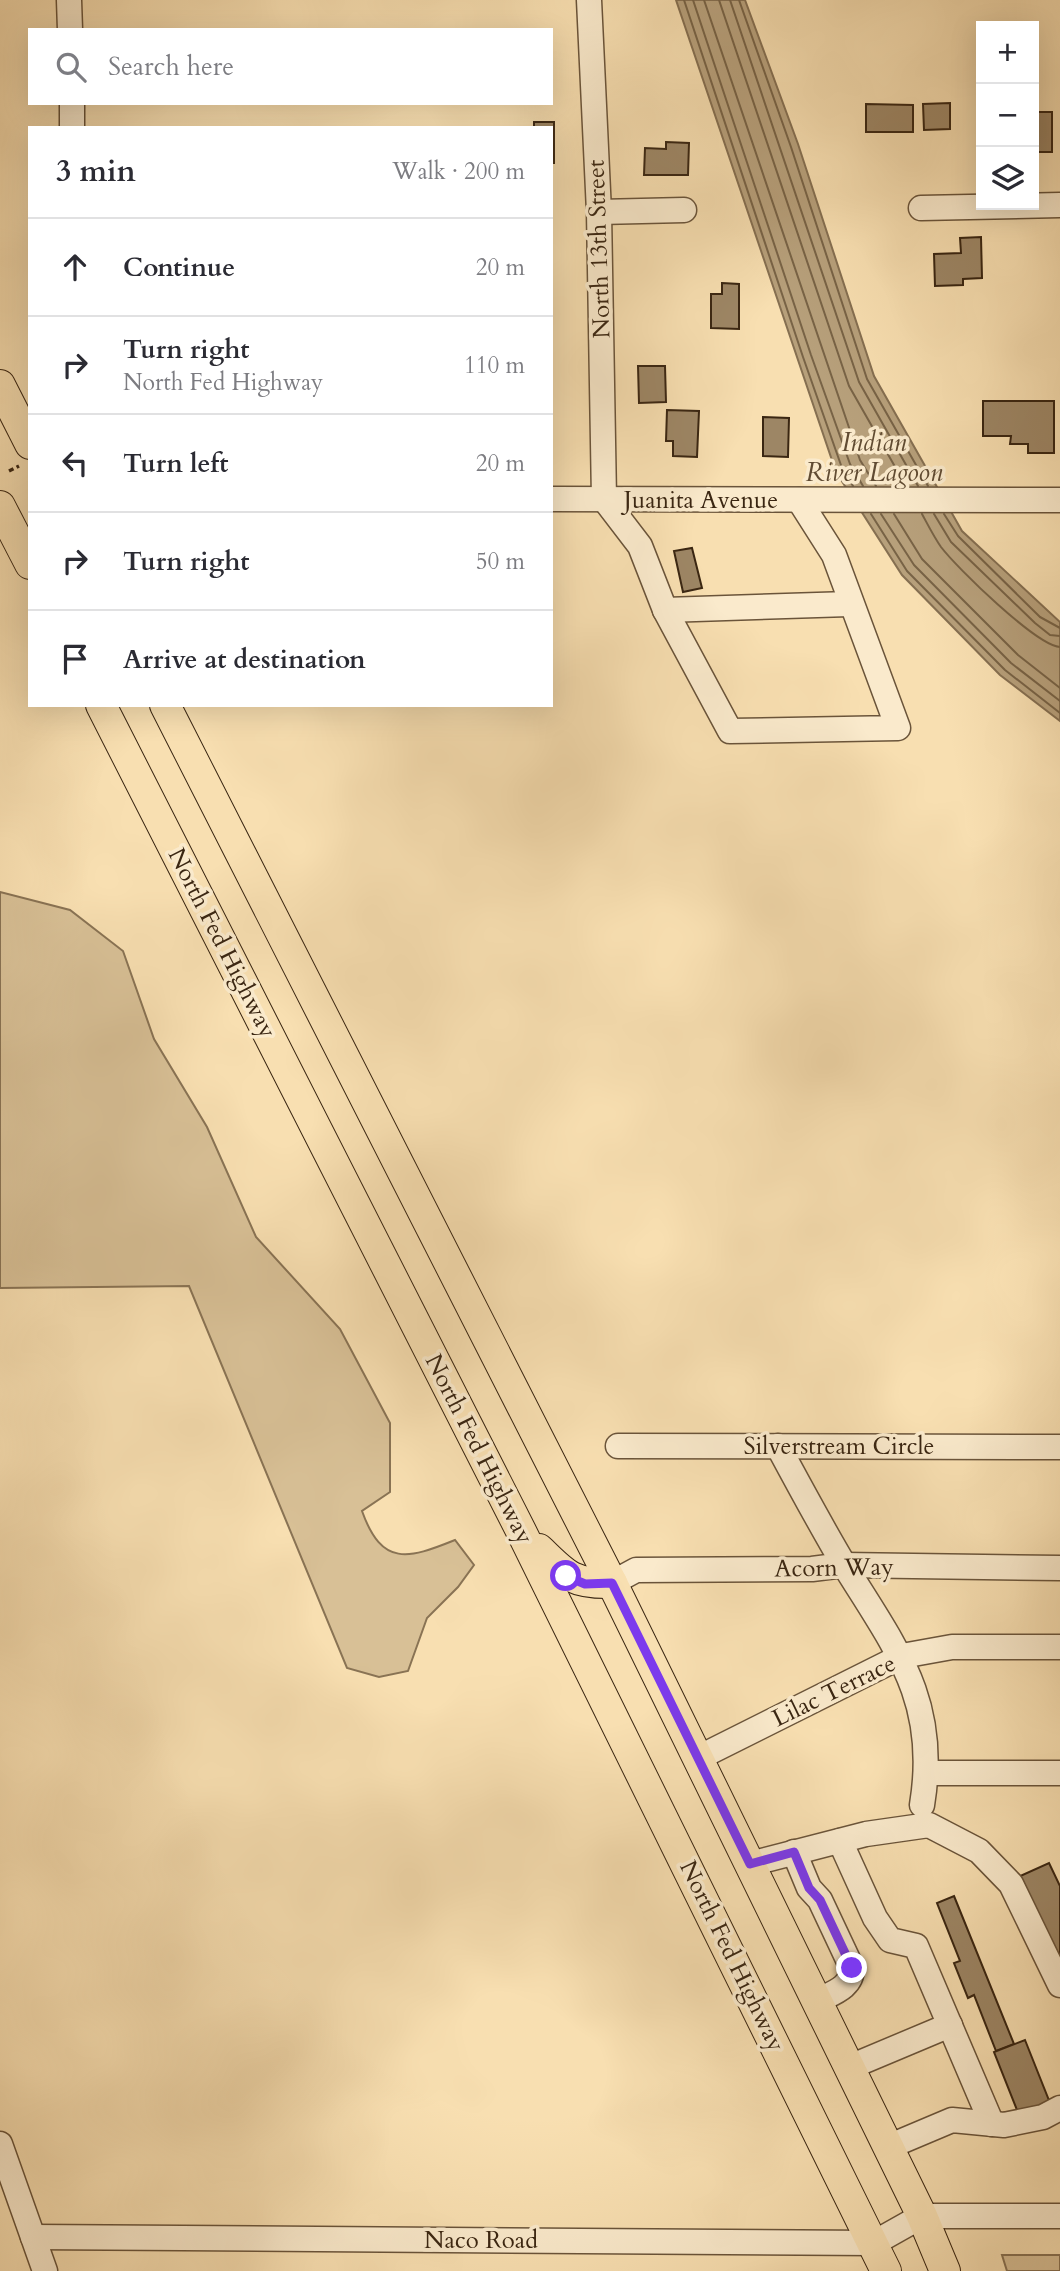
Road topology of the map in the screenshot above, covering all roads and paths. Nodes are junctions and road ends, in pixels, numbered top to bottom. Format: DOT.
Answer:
graph roads {
  1 [pos="69,0"];
  2 [pos="589,0"];
  3 [pos="70,28"];
  4 [pos="72,105"];
  5 [pos="72,126"];
  6 [pos="1060,205"];
  7 [pos="921,208"];
  8 [pos="684,210"];
  9 [pos="599,212"];
  10 [pos="0,385"];
  11 [pos="28,440"];
  12 [pos="553,499"];
  13 [pos="604,499"];
  14 [pos="799,500"];
  15 [pos="1060,500"];
  16 [pos="0,506"];
  17 [pos="15,534"];
  18 [pos="28,560"];
  19 [pos="849,604"];
  20 [pos="665,610"];
  21 [pos="103,707"];
  22 [pos="166,707"];
  23 [pos="618,1446"];
  24 [pos="778,1446"];
  25 [pos="1060,1447"];
  26 [pos="521,1531"];
  27 [pos="844,1565"];
  28 [pos="1060,1568"];
  29 [pos="612,1583"];
  30 [pos="1060,1647"];
  31 [pos="902,1656"];
  32 [pos="698,1758"];
  33 [pos="928,1773"];
  34 [pos="1060,1773"];
  35 [pos="922,1805"];
  36 [pos="840,1841"];
  37 [pos="794,1852"];
  38 [pos="750,1864"];
  39 [pos="1060,1985"];
  40 [pos="817,2001"];
  41 [pos="950,2025"];
  42 [pos="850,2067"];
  43 [pos="1060,2108"];
  44 [pos="992,2124"];
  45 [pos="0,2144"];
  46 [pos="888,2147"];
  47 [pos="922,2216"];
  48 [pos="1060,2216"];
  49 [pos="33,2237"];
  50 [pos="874,2243"];
  51 [pos="45,2271"];
  52 [pos="886,2271"];
  53 [pos="945,2271"];
  1 -- 3 [label="street"];
  2 -- 9 [label="street, North 13th Street"];
  4 -- 5 [label="street"];
  6 -- 7 [label="street"];
  8 -- 9 [label="street"];
  9 -- 13 [label="street, North 13th Street"];
  10 -- 11 [label="main road"];
  12 -- 13 [label="street, Juanita Avenue"];
  13 -- 14 [label="street, Juanita Avenue"];
  13 -- 20 [label="street"];
  14 -- 15 [label="street, Juanita Avenue"];
  14 -- 19 [label="street"];
  16 -- 17 [label="main road"];
  17 -- 18 [label="main road"];
  19 -- 20 [label="street"];
  19 -- 20 [label="street"];
  21 -- 26 [label="main road, North Fed Highway"];
  22 -- 29 [label="main road"];
  23 -- 24 [label="street, Silverstream Circle"];
  24 -- 25 [label="street, Silverstream Circle"];
  24 -- 27 [label="street"];
  26 -- 29 [label="main road"];
  26 -- 50 [label="main road, North Fed Highway"];
  27 -- 28 [label="street, Acorn Way"];
  27 -- 29 [label="street, Acorn Way"];
  27 -- 31 [label="street"];
  29 -- 32 [label="main road"];
  30 -- 31 [label="street, Lilac Terrace"];
  31 -- 32 [label="street, Lilac Terrace"];
  31 -- 33 [label="street"];
  32 -- 38 [label="main road"];
  33 -- 34 [label="street"];
  33 -- 35 [label="street"];
  36 -- 37 [label="street"];
  36 -- 39 [label="street"];
  36 -- 41 [label="street"];
  37 -- 38 [label="street"];
  37 -- 40 [label="street"];
  38 -- 40 [label="main road"];
  40 -- 42 [label="main road"];
  41 -- 42 [label="street"];
  41 -- 44 [label="street"];
  42 -- 46 [label="main road"];
  43 -- 44 [label="street"];
  44 -- 46 [label="street"];
  45 -- 49 [label="street"];
  46 -- 47 [label="main road"];
  47 -- 48 [label="street"];
  47 -- 50 [label="street, Naco Road"];
  47 -- 53 [label="main road"];
  49 -- 50 [label="street, Naco Road"];
  49 -- 51 [label="street"];
  50 -- 52 [label="main road, North Fed Highway"];
}
